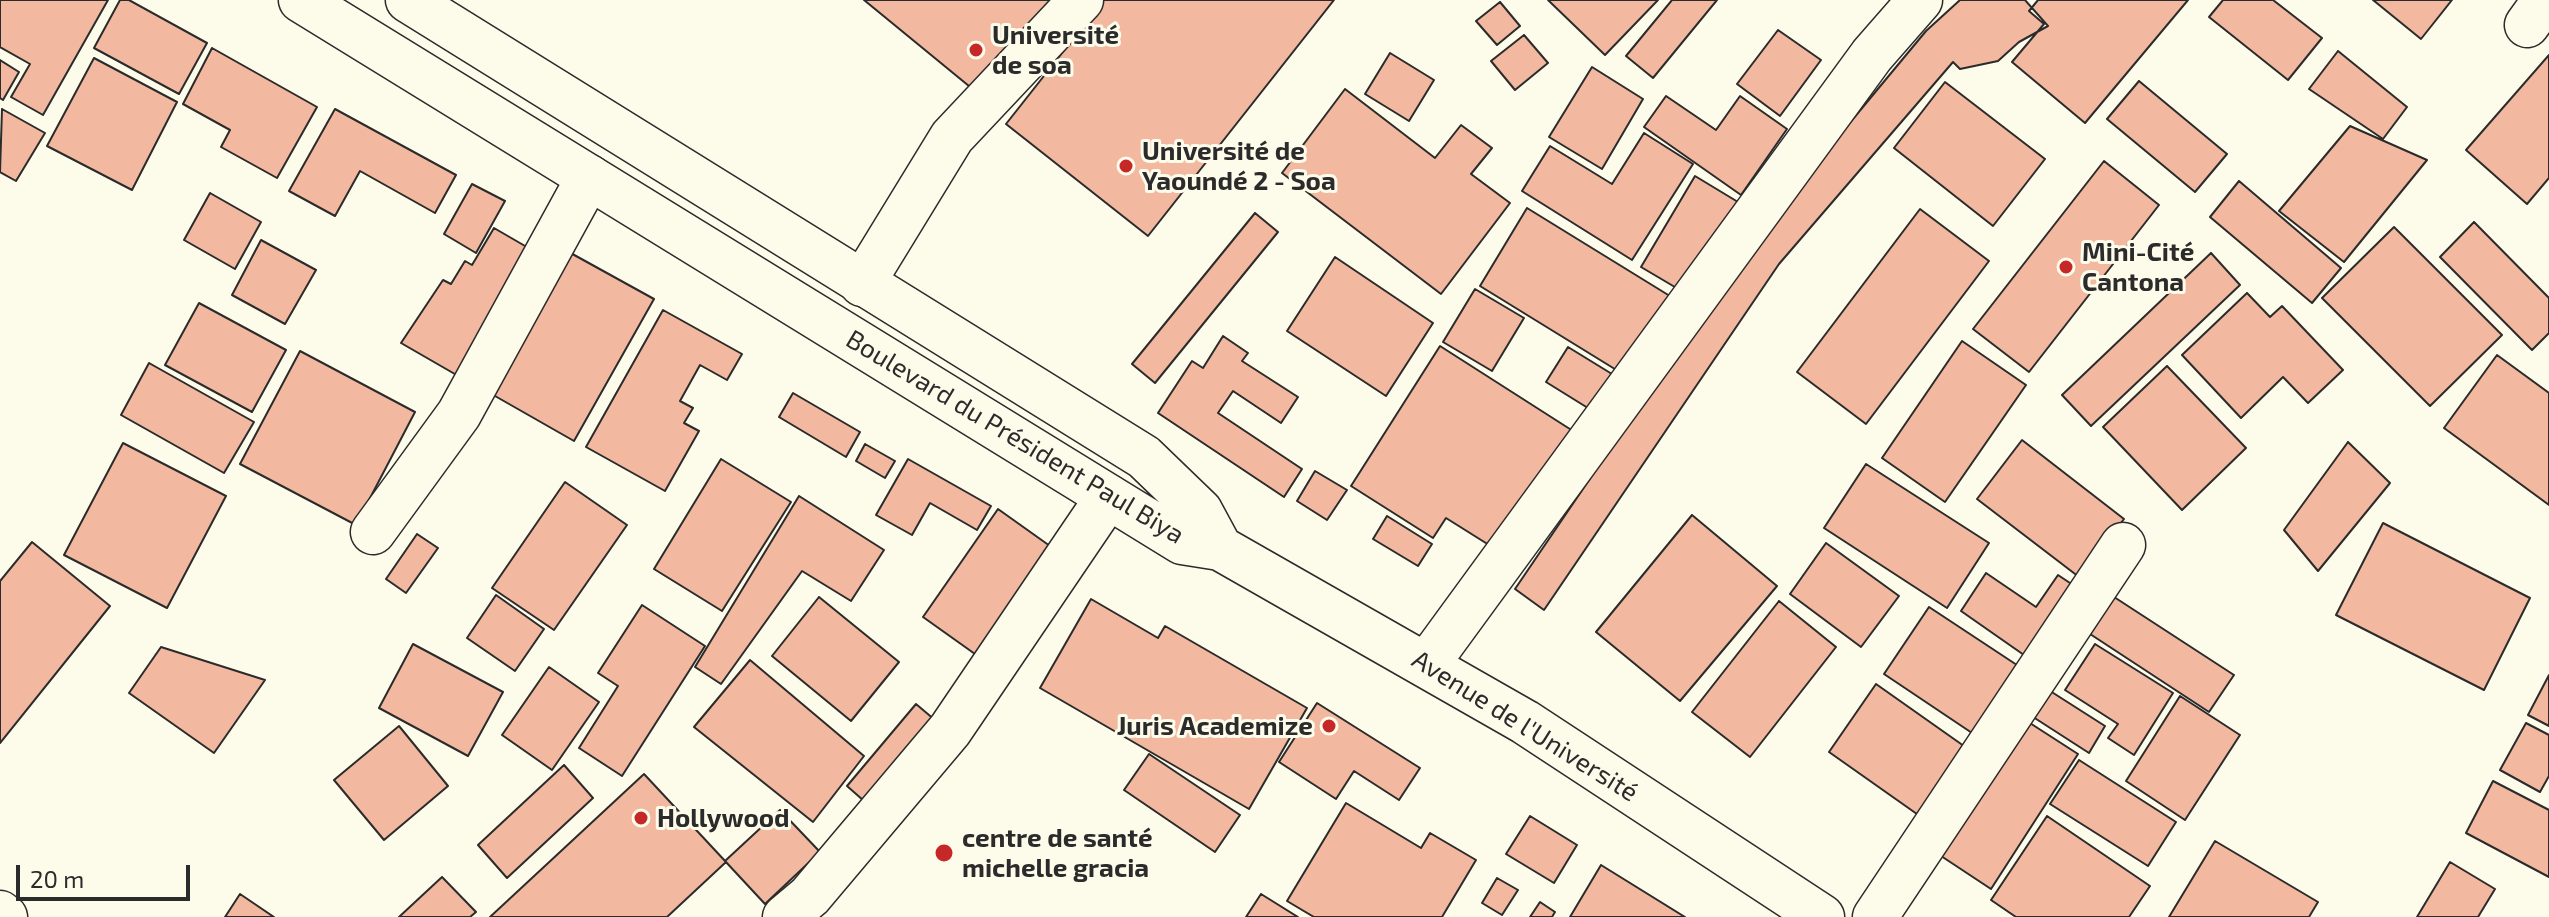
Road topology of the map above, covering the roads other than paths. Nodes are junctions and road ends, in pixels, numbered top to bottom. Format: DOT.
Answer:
graph roads {
  1 [pos="301,0"];
  2 [pos="408,0"];
  3 [pos="1081,0"];
  4 [pos="1920,0"];
  5 [pos="589,177"];
  6 [pos="862,284"];
  7 [pos="1108,497"];
  8 [pos="373,532"];
  9 [pos="2123,545"];
  10 [pos="1220,548"];
  11 [pos="1427,664"];
  12 [pos="802,910"];
  13 [pos="0,913"];
  14 [pos="5,917"];
  15 [pos="1822,917"];
  16 [pos="1875,917"];
  1 -- 5 [label="main road, Boulevard du Président Paul Biya"];
  2 -- 6 [label="main road, Boulevard du Président Paul Biya"];
  3 -- 6 [label="main road"];
  4 -- 11 [label="main road"];
  5 -- 7 [label="main road, Boulevard du Président Paul Biya"];
  5 -- 8 [label="main road"];
  6 -- 10 [label="main road, Boulevard du Président Paul Biya"];
  7 -- 10 [label="main road, Boulevard du Président Paul Biya"];
  7 -- 12 [label="main road"];
  9 -- 16 [label="main road"];
  10 -- 11 [label="main road, Avenue de l'Université"];
  11 -- 15 [label="main road, Avenue de l'Université"];
  13 -- 14 [label="main road"];
}
